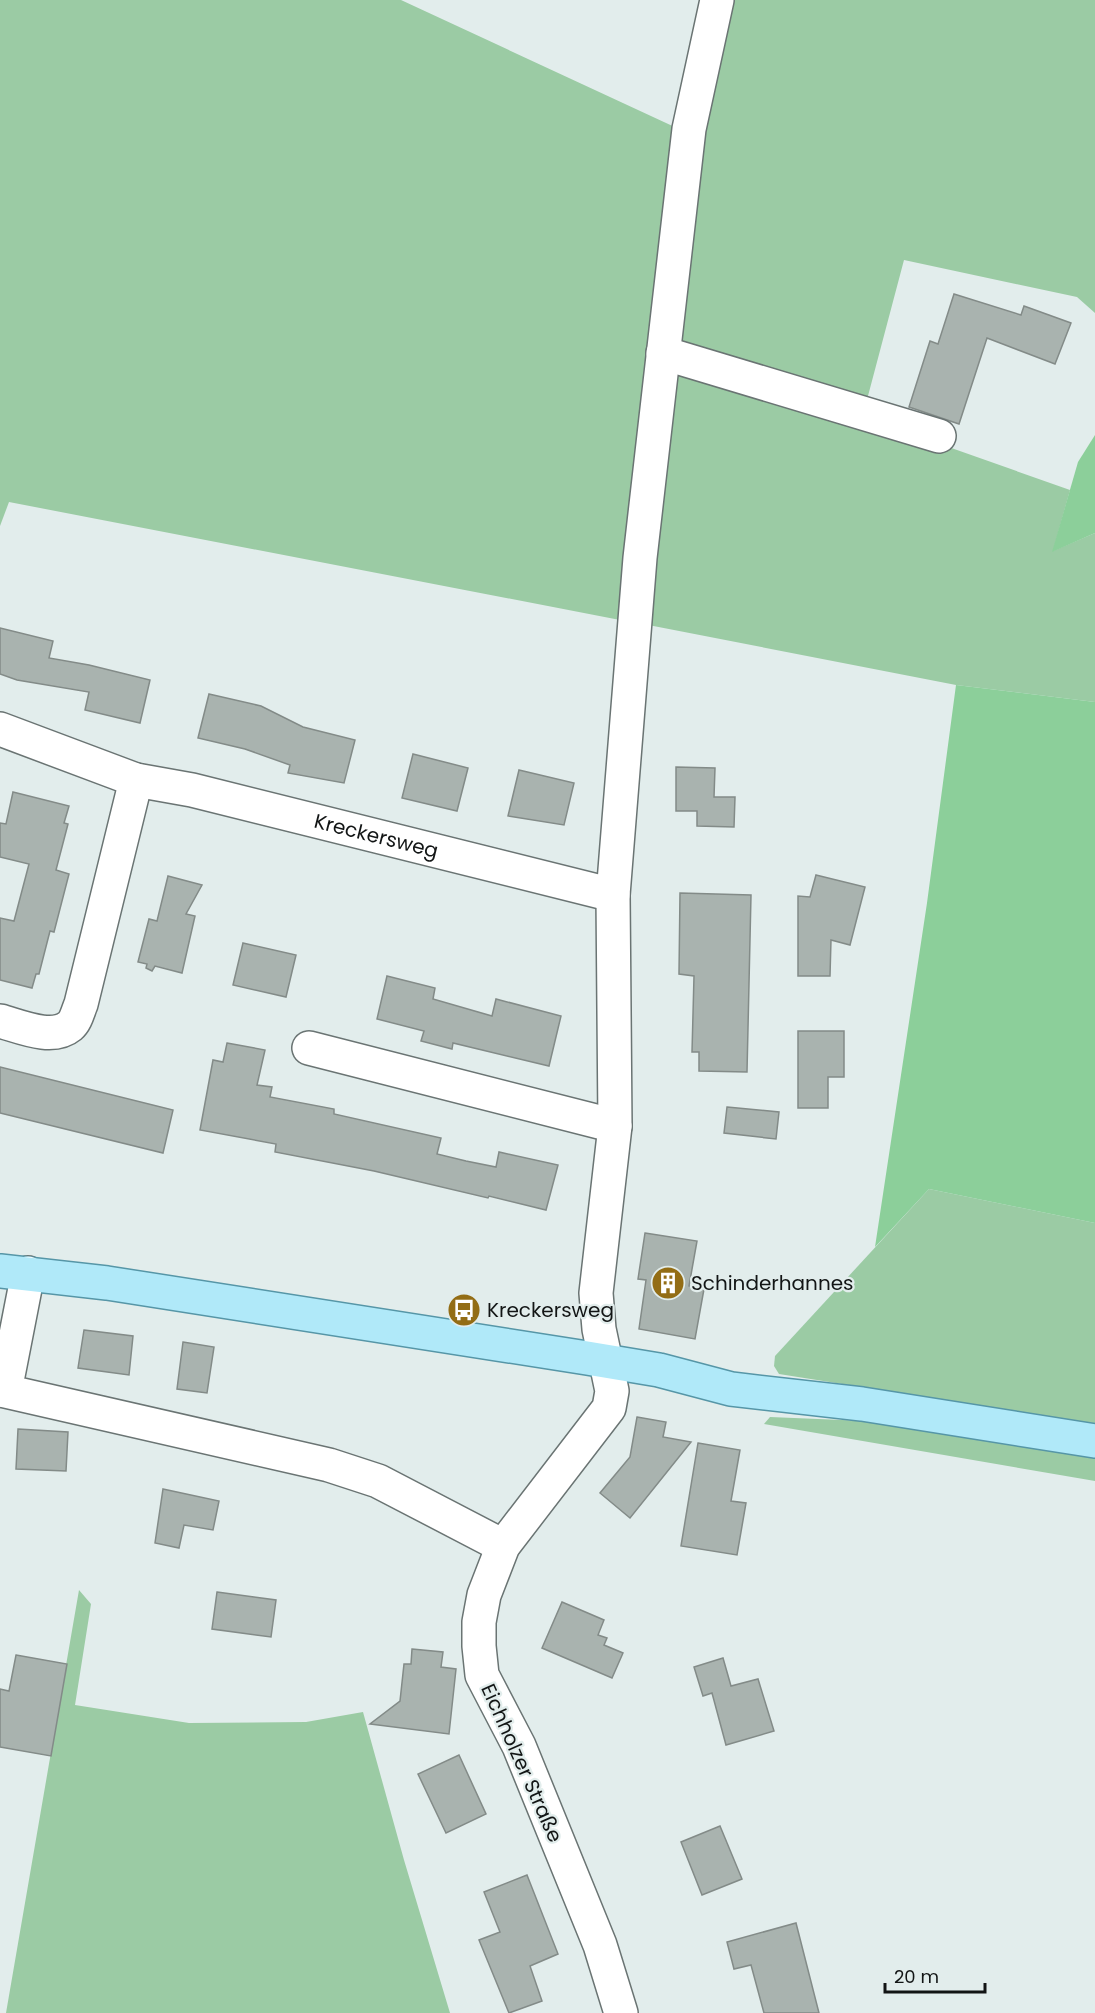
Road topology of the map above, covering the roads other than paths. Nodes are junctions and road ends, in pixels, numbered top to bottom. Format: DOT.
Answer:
graph roads {
  1 [pos="717,0"];
  2 [pos="663,353"];
  3 [pos="939,436"];
  4 [pos="0,729"];
  5 [pos="136,780"];
  6 [pos="613,895"];
  7 [pos="0,1021"];
  8 [pos="309,1048"];
  9 [pos="615,1126"];
  10 [pos="14,1272"];
  11 [pos="608,1362"];
  12 [pos="1095,1441"];
  13 [pos="503,1546"];
  14 [pos="621,2013"];
  1 -- 2 [label="street"];
  2 -- 3 [label="street"];
  2 -- 6 [label="street"];
  4 -- 5 [label="street, Kreckersweg"];
  5 -- 6 [label="street, Kreckersweg"];
  5 -- 7 [label="street"];
  6 -- 9 [label="street"];
  8 -- 9 [label="street"];
  9 -- 11 [label="street"];
  10 -- 11 [label="main road"];
  10 -- 13 [label="street"];
  11 -- 12 [label="main road"];
  11 -- 13 [label="street, Eichholzer Straße"];
  13 -- 14 [label="street, Eichholzer Straße"];
}
